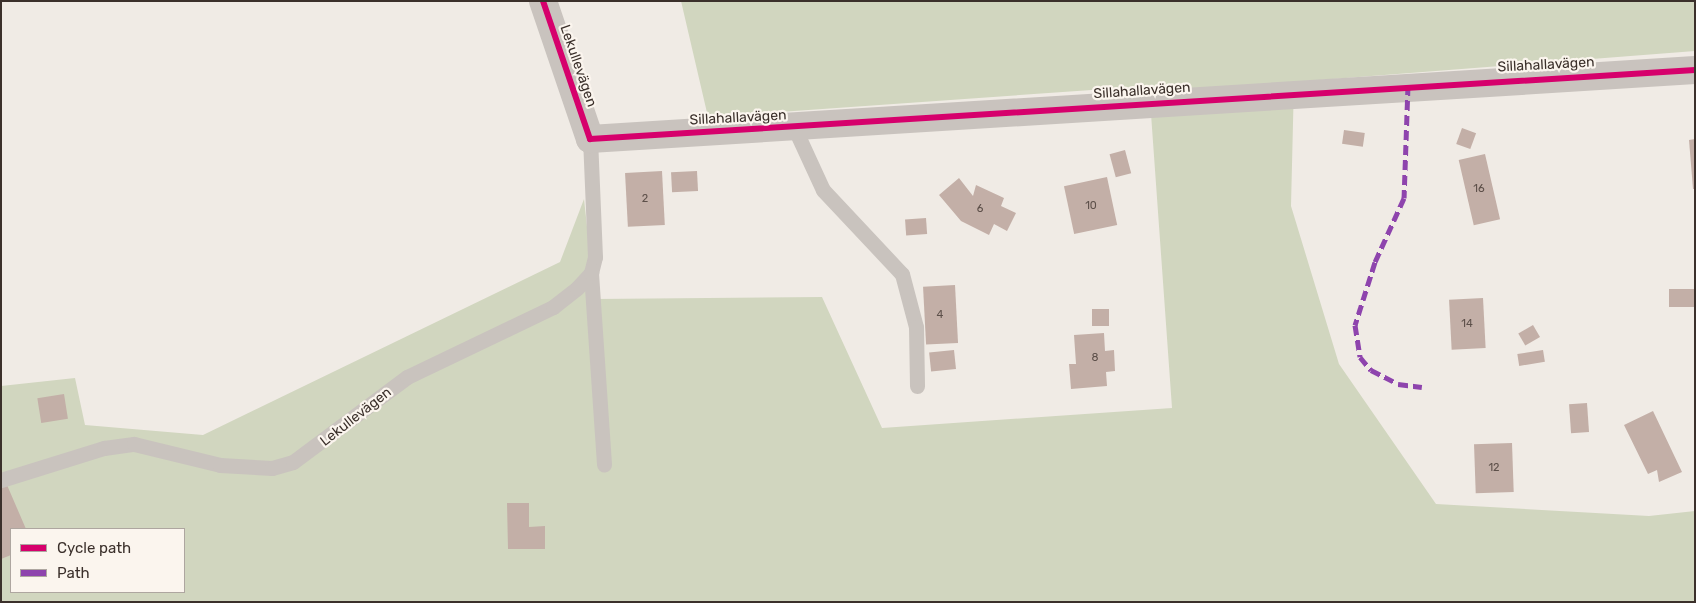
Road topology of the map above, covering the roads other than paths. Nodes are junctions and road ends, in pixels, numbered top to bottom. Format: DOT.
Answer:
graph roads {
  1 [pos="543,1"];
  2 [pos="1695,70"];
  3 [pos="794,127"];
  4 [pos="590,139"];
  5 [pos="591,273"];
  6 [pos="918,386"];
  7 [pos="604,464"];
  8 [pos="1,480"];
  1 -- 4 [label="street, Lekullevägen"];
  2 -- 3 [label="street, Sillahallavägen"];
  3 -- 4 [label="street, Sillahallavägen"];
  3 -- 6 [label="lane"];
  4 -- 5 [label="lane, Lekullevägen"];
  5 -- 7 [label="lane"];
  5 -- 8 [label="lane, Lekullevägen"];
}
